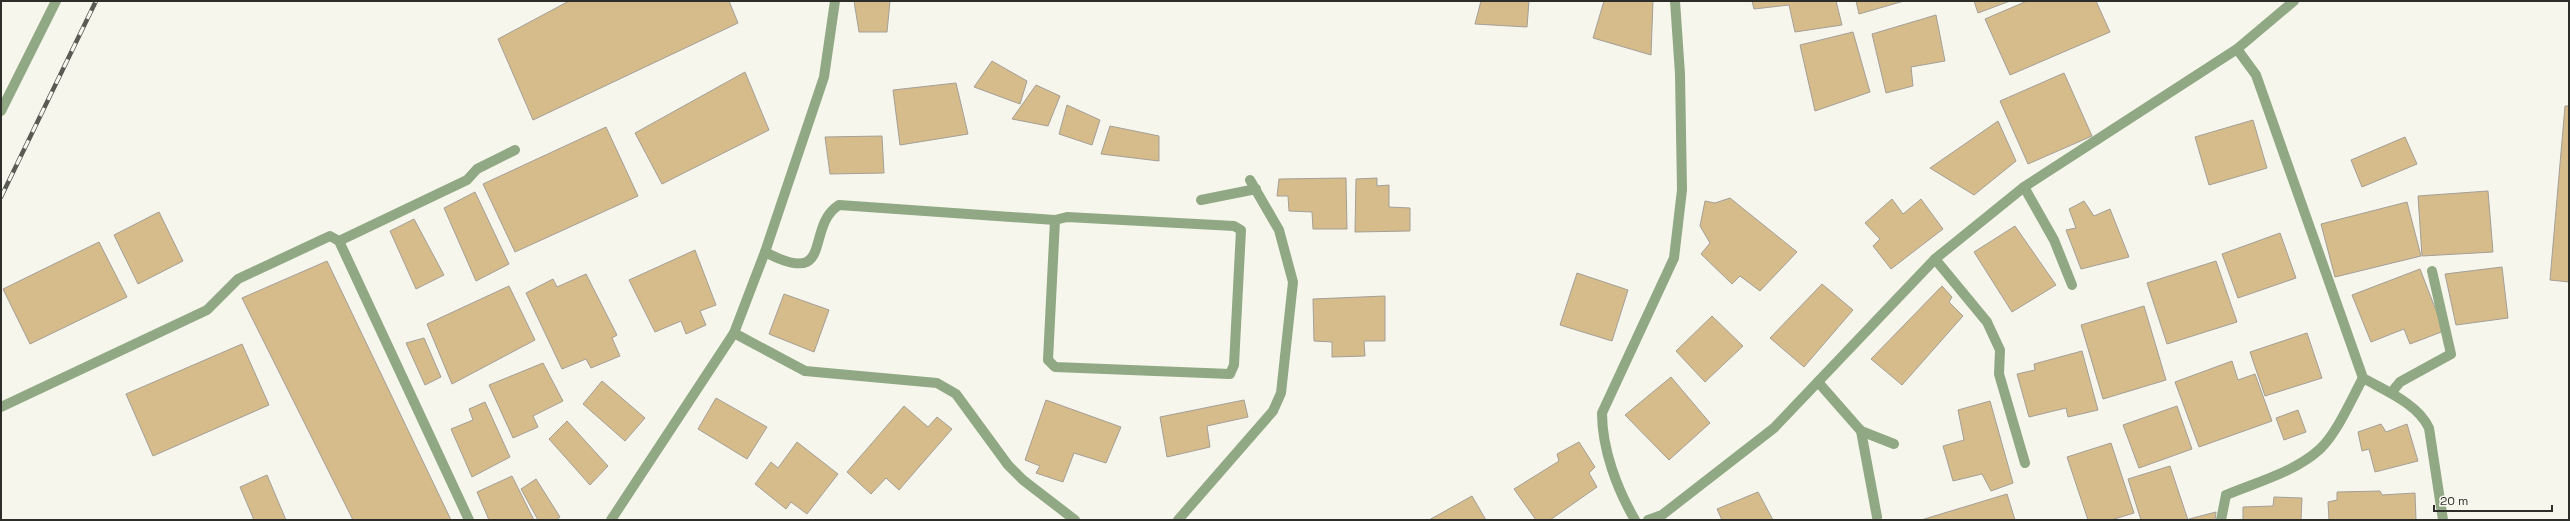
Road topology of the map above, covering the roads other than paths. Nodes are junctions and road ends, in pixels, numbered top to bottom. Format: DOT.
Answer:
graph roads {
  1 [pos="56,1"];
  2 [pos="835,1"];
  3 [pos="1675,1"];
  4 [pos="2294,1"];
  5 [pos="2237,49"];
  6 [pos="1,111"];
  7 [pos="515,150"];
  8 [pos="1250,180"];
  9 [pos="2024,187"];
  10 [pos="1256,189"];
  11 [pos="1201,200"];
  12 [pos="1055,220"];
  13 [pos="339,241"];
  14 [pos="765,252"];
  15 [pos="1935,259"];
  16 [pos="2432,271"];
  17 [pos="2072,285"];
  18 [pos="734,333"];
  19 [pos="2363,378"];
  20 [pos="1818,382"];
  21 [pos="2391,393"];
  22 [pos="1,407"];
  23 [pos="1861,431"];
  24 [pos="1894,444"];
  25 [pos="2025,463"];
  26 [pos="1877,517"];
  27 [pos="469,520"];
  28 [pos="611,520"];
  29 [pos="1075,520"];
  30 [pos="1178,520"];
  31 [pos="1635,520"];
  32 [pos="1648,520"];
  33 [pos="2221,520"];
  34 [pos="2443,520"];
  1 -- 6 [label="street"];
  2 -- 14 [label="street"];
  3 -- 31 [label="street"];
  4 -- 5 [label="street"];
  5 -- 9 [label="street"];
  5 -- 19 [label="street"];
  7 -- 13 [label="street"];
  8 -- 10 [label="street"];
  9 -- 15 [label="street"];
  9 -- 17 [label="street"];
  10 -- 11 [label="street"];
  10 -- 30 [label="street"];
  12 -- 12 [label="street"];
  12 -- 14 [label="street"];
  13 -- 22 [label="street"];
  13 -- 27 [label="street"];
  14 -- 18 [label="street"];
  15 -- 20 [label="street"];
  15 -- 25 [label="street"];
  16 -- 21 [label="street"];
  18 -- 28 [label="street"];
  18 -- 29 [label="street"];
  19 -- 21 [label="street"];
  19 -- 33 [label="street"];
  20 -- 23 [label="street"];
  20 -- 32 [label="street"];
  21 -- 34 [label="street"];
  23 -- 24 [label="street"];
  23 -- 26 [label="street"];
}
